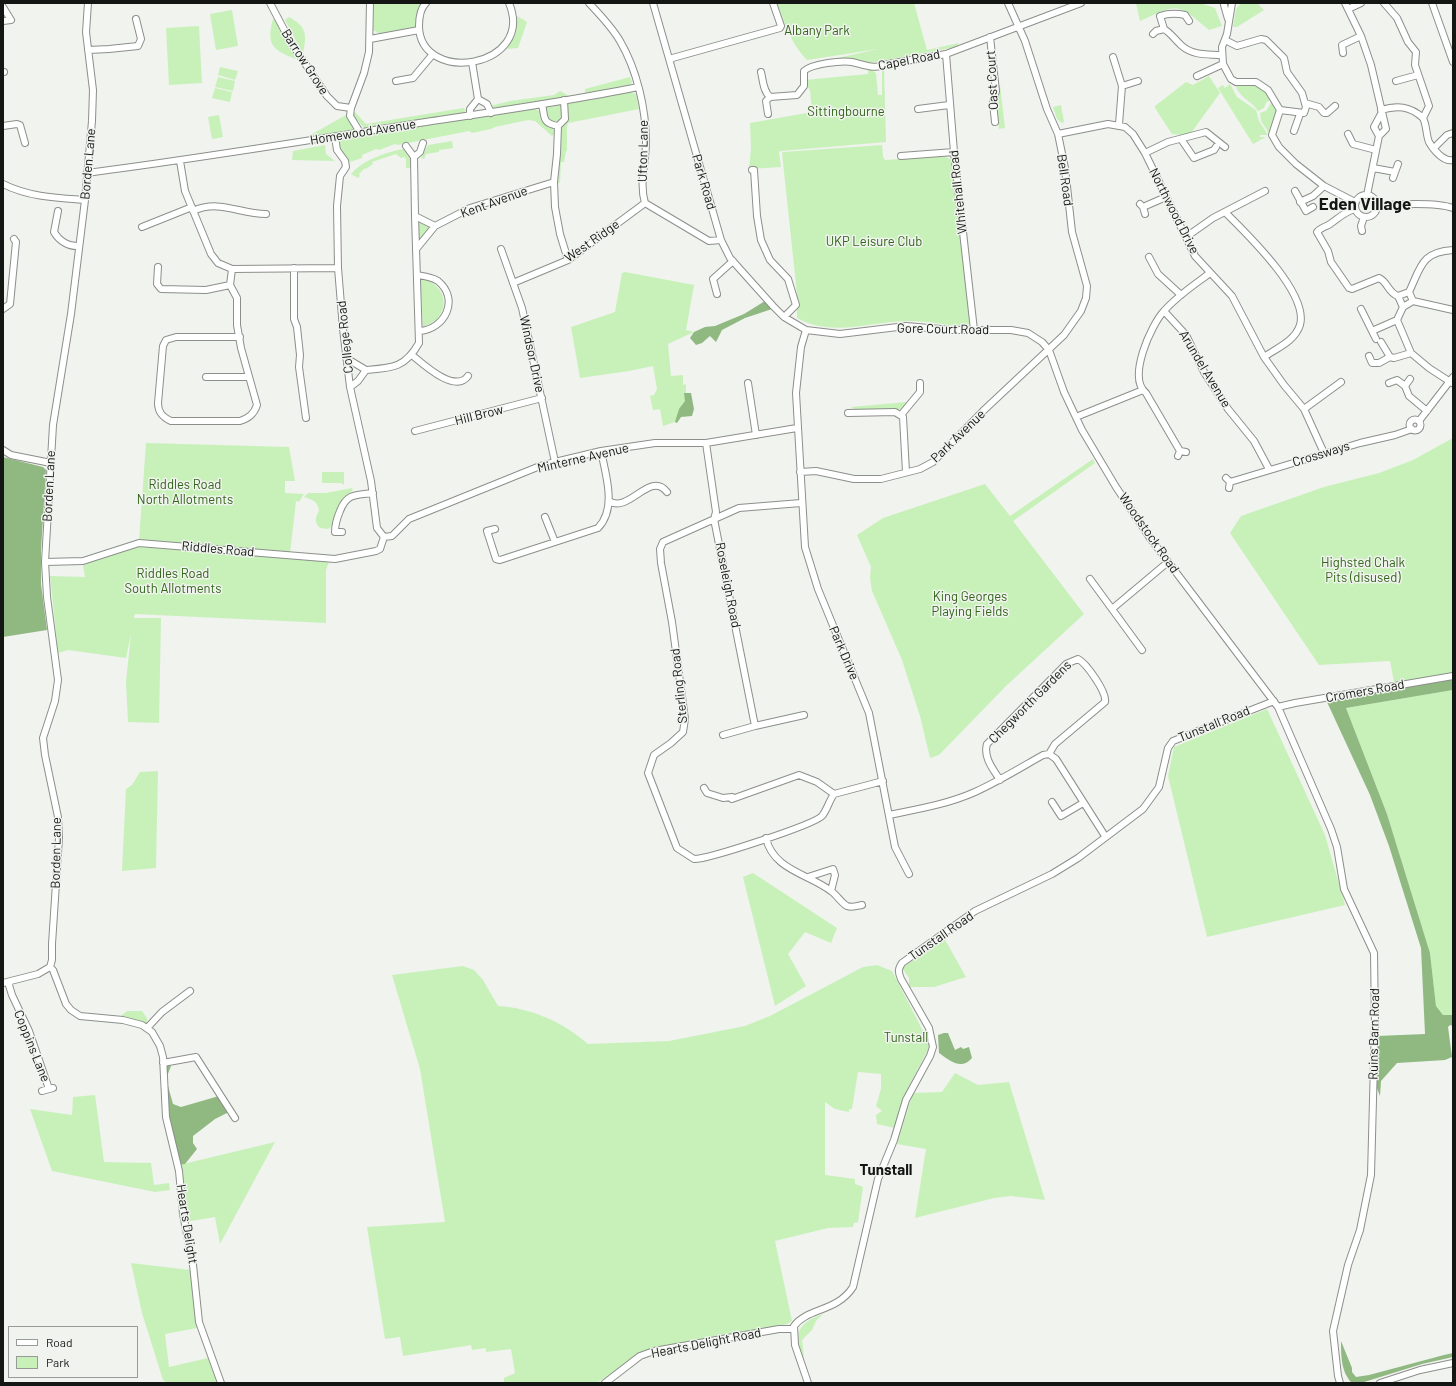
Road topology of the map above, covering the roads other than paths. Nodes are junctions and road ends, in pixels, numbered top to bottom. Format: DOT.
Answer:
graph roads {
  1 [pos="88,3"];
  2 [pos="270,3"];
  3 [pos="370,3"];
  4 [pos="426,3"];
  5 [pos="509,3"];
  6 [pos="653,3"];
  7 [pos="773,3"];
  8 [pos="1008,3"];
  9 [pos="1081,3"];
  10 [pos="1232,3"];
  11 [pos="1361,3"];
  12 [pos="1384,3"];
  13 [pos="1432,3"];
  14 [pos="591,4"];
  15 [pos="1222,4"];
  16 [pos="1346,6"];
  17 [pos="3,7"];
  18 [pos="136,19"];
  19 [pos="1229,20"];
  20 [pos="3,21"];
  21 [pos="1189,21"];
  22 [pos="1018,27"];
  23 [pos="1164,29"];
  24 [pos="419,30"];
  25 [pos="1153,34"];
  26 [pos="1361,36"];
  27 [pos="990,37"];
  28 [pos="370,39"];
  29 [pos="1225,40"];
  30 [pos="88,50"];
  31 [pos="1343,53"];
  32 [pos="433,54"];
  33 [pos="946,54"];
  34 [pos="1221,55"];
  35 [pos="1113,57"];
  36 [pos="669,59"];
  37 [pos="472,62"];
  38 [pos="1453,62"];
  39 [pos="1223,64"];
  40 [pos="761,72"];
  41 [pos="1418,75"];
  42 [pos="1197,76"];
  43 [pos="396,81"];
  44 [pos="1138,81"];
  45 [pos="1396,81"];
  46 [pos="1122,86"];
  47 [pos="638,87"];
  48 [pos="770,97"];
  49 [pos="93,98"];
  50 [pos="478,99"];
  51 [pos="564,100"];
  52 [pos="1305,103"];
  53 [pos="542,104"];
  54 [pos="949,105"];
  55 [pos="1336,106"];
  56 [pos="351,108"];
  57 [pos="918,109"];
  58 [pos="1280,110"];
  59 [pos="1381,112"];
  60 [pos="491,113"];
  61 [pos="768,114"];
  62 [pos="1300,114"];
  63 [pos="89,115"];
  64 [pos="470,116"];
  65 [pos="1423,118"];
  66 [pos="995,122"];
  67 [pos="1119,124"];
  68 [pos="3,126"];
  69 [pos="558,126"];
  70 [pos="1294,131"];
  71 [pos="359,133"];
  72 [pos="1453,133"];
  73 [pos="1058,134"];
  74 [pos="1348,134"];
  75 [pos="1379,136"];
  76 [pos="335,137"];
  77 [pos="1181,139"];
  78 [pos="25,142"];
  79 [pos="424,143"];
  80 [pos="406,146"];
  81 [pos="1216,147"];
  82 [pos="1225,147"];
  83 [pos="1434,148"];
  84 [pos="1376,150"];
  85 [pos="954,152"];
  86 [pos="1145,153"];
  87 [pos="901,156"];
  88 [pos="414,157"];
  89 [pos="1194,158"];
  90 [pos="1453,160"];
  91 [pos="180,161"];
  92 [pos="1188,161"];
  93 [pos="1398,164"];
  94 [pos="1373,168"];
  95 [pos="752,170"];
  96 [pos="87,173"];
  97 [pos="554,182"];
  98 [pos="3,184"];
  99 [pos="1324,186"];
  100 [pos="1265,191"];
  101 [pos="1295,191"];
  102 [pos="1368,195"];
  103 [pos="1166,197"];
  104 [pos="85,200"];
  105 [pos="1300,202"];
  106 [pos="1355,202"];
  107 [pos="645,203"];
  108 [pos="1377,206"];
  109 [pos="1313,207"];
  110 [pos="1453,208"];
  111 [pos="192,209"];
  112 [pos="1355,209"];
  113 [pos="58,211"];
  114 [pos="1224,212"];
  115 [pos="266,214"];
  116 [pos="1145,214"];
  117 [pos="415,216"];
  118 [pos="1364,217"];
  119 [pos="435,226"];
  120 [pos="142,227"];
  121 [pos="1362,232"];
  122 [pos="1186,238"];
  123 [pos="14,239"];
  124 [pos="721,240"];
  125 [pos="79,246"];
  126 [pos="417,248"];
  127 [pos="501,249"];
  128 [pos="1453,250"];
  129 [pos="1149,257"];
  130 [pos="568,260"];
  131 [pos="733,261"];
  132 [pos="158,267"];
  133 [pos="294,268"];
  134 [pos="338,268"];
  135 [pos="232,269"];
  136 [pos="1210,273"];
  137 [pos="417,274"];
  138 [pos="513,283"];
  139 [pos="230,285"];
  140 [pos="1408,292"];
  141 [pos="717,294"];
  142 [pos="1181,295"];
  143 [pos="1398,296"];
  144 [pos="1413,301"];
  145 [pos="1403,307"];
  146 [pos="3,309"];
  147 [pos="1361,309"];
  148 [pos="1453,310"];
  149 [pos="1164,311"];
  150 [pos="784,317"];
  151 [pos="1397,320"];
  152 [pos="806,330"];
  153 [pos="974,330"];
  154 [pos="420,331"];
  155 [pos="1372,331"];
  156 [pos="240,337"];
  157 [pos="1049,350"];
  158 [pos="1411,353"];
  159 [pos="412,355"];
  160 [pos="1369,356"];
  161 [pos="1264,357"];
  162 [pos="346,358"];
  163 [pos="1392,360"];
  164 [pos="366,370"];
  165 [pos="468,376"];
  166 [pos="206,377"];
  167 [pos="249,377"];
  168 [pos="1410,379"];
  169 [pos="1452,381"];
  170 [pos="1341,382"];
  171 [pos="748,383"];
  172 [pos="920,383"];
  173 [pos="1389,383"];
  174 [pos="1405,386"];
  175 [pos="350,387"];
  176 [pos="1143,390"];
  177 [pos="1409,396"];
  178 [pos="542,398"];
  179 [pos="1402,400"];
  180 [pos="1304,408"];
  181 [pos="1427,411"];
  182 [pos="848,413"];
  183 [pos="901,415"];
  184 [pos="1076,417"];
  185 [pos="306,418"];
  186 [pos="797,428"];
  187 [pos="415,431"];
  188 [pos="756,435"];
  189 [pos="706,443"];
  190 [pos="3,450"];
  191 [pos="601,451"];
  192 [pos="1181,453"];
  193 [pos="1324,453"];
  194 [pos="555,462"];
  195 [pos="50,463"];
  196 [pos="1269,470"];
  197 [pos="800,472"];
  198 [pos="906,472"];
  199 [pos="1228,482"];
  200 [pos="667,492"];
  201 [pos="372,493"];
  202 [pos="609,501"];
  203 [pos="801,503"];
  204 [pos="545,517"];
  205 [pos="714,519"];
  206 [pos="495,529"];
  207 [pos="342,532"];
  208 [pos="384,537"];
  209 [pos="555,542"];
  210 [pos="45,562"];
  211 [pos="1168,562"];
  212 [pos="1090,578"];
  213 [pos="1112,609"];
  214 [pos="1142,650"];
  215 [pos="1453,676"];
  216 [pos="1274,701"];
  217 [pos="1278,707"];
  218 [pos="804,715"];
  219 [pos="755,726"];
  220 [pos="723,735"];
  221 [pos="1048,754"];
  222 [pos="1000,780"];
  223 [pos="883,781"];
  224 [pos="704,788"];
  225 [pos="834,794"];
  226 [pos="1052,802"];
  227 [pos="1083,803"];
  228 [pos="889,815"];
  229 [pos="1105,836"];
  230 [pos="766,838"];
  231 [pos="909,874"];
  232 [pos="808,877"];
  233 [pos="831,891"];
  234 [pos="862,905"];
  235 [pos="50,967"];
  236 [pos="6,982"];
  237 [pos="190,991"];
  238 [pos="148,1027"];
  239 [pos="163,1063"];
  240 [pos="48,1089"];
  241 [pos="235,1118"];
  242 [pos="793,1329"];
  243 [pos="1453,1363"];
  244 [pos="221,1383"];
  245 [pos="605,1383"];
  246 [pos="808,1383"];
  247 [pos="1340,1383"];
  248 [pos="1380,1383"];
  1 -- 30 [label="street, Borden Lane"];
  2 -- 56 [label="street, Barrow Grove"];
  3 -- 28 [label="street"];
  4 -- 24 [label="street"];
  5 -- 37 [label="street"];
  6 -- 36 [label="street, Park Road"];
  7 -- 36 [label="street"];
  8 -- 22 [label="street, Bell Road"];
  9 -- 22 [label="street, Capel Road"];
  10 -- 15 [label="street"];
  10 -- 19 [label="street"];
  11 -- 16 [label="street"];
  12 -- 41 [label="street"];
  13 -- 38 [label="street"];
  14 -- 47 [label="street, Ufton Lane"];
  15 -- 19 [label="street"];
  16 -- 26 [label="street"];
  17 -- 20 [label="street"];
  18 -- 30 [label="street"];
  19 -- 29 [label="street"];
  21 -- 23 [label="street"];
  22 -- 27 [label="street, Capel Road"];
  22 -- 73 [label="street, Bell Road"];
  23 -- 25 [label="street"];
  23 -- 34 [label="street"];
  24 -- 28 [label="street"];
  24 -- 32 [label="street"];
  26 -- 31 [label="street"];
  26 -- 59 [label="street"];
  27 -- 33 [label="street, Capel Road"];
  27 -- 66 [label="street, Oast Court"];
  28 -- 56 [label="street"];
  29 -- 34 [label="street"];
  29 -- 52 [label="street"];
  30 -- 49 [label="street, Borden Lane"];
  32 -- 37 [label="street"];
  32 -- 43 [label="street"];
  33 -- 48 [label="street, Capel Road"];
  33 -- 54 [label="street, Whitehall Road"];
  34 -- 39 [label="street"];
  35 -- 46 [label="street"];
  36 -- 124 [label="street, Park Road"];
  37 -- 50 [label="street"];
  39 -- 42 [label="street"];
  39 -- 58 [label="street"];
  40 -- 48 [label="street"];
  41 -- 45 [label="street"];
  41 -- 65 [label="street"];
  44 -- 46 [label="street"];
  46 -- 67 [label="street"];
  47 -- 51 [label="street, Homewood Avenue"];
  47 -- 107 [label="street, Ufton Lane"];
  48 -- 61 [label="street"];
  49 -- 63 [label="street"];
  49 -- 96 [label="street, Borden Lane"];
  50 -- 60 [label="street"];
  50 -- 64 [label="street"];
  51 -- 53 [label="street, Homewood Avenue"];
  51 -- 69 [label="street"];
  52 -- 55 [label="street"];
  52 -- 62 [label="street"];
  53 -- 60 [label="street, Homewood Avenue"];
  53 -- 69 [label="street"];
  54 -- 57 [label="street"];
  54 -- 85 [label="street, Whitehall Road"];
  56 -- 71 [label="street"];
  58 -- 62 [label="street"];
  58 -- 99 [label="street"];
  59 -- 65 [label="street"];
  59 -- 75 [label="street"];
  59 -- 75 [label="street"];
  60 -- 64 [label="street, Homewood Avenue"];
  62 -- 70 [label="street"];
  64 -- 71 [label="street, Homewood Avenue"];
  65 -- 83 [label="street"];
  67 -- 73 [label="street"];
  67 -- 86 [label="street, Northwood Drive"];
  68 -- 78 [label="street"];
  69 -- 97 [label="street"];
  71 -- 76 [label="street, Homewood Avenue"];
  72 -- 83 [label="street"];
  73 -- 157 [label="street, Bell Road"];
  74 -- 84 [label="street"];
  75 -- 84 [label="street"];
  76 -- 91 [label="street, Homewood Avenue"];
  76 -- 134 [label="street, College Road"];
  77 -- 82 [label="street"];
  77 -- 86 [label="street"];
  77 -- 89 [label="street"];
  79 -- 88 [label="street"];
  80 -- 88 [label="street"];
  81 -- 89 [label="street"];
  83 -- 90 [label="street"];
  84 -- 94 [label="street"];
  85 -- 87 [label="street"];
  85 -- 153 [label="street, Whitehall Road"];
  86 -- 103 [label="street, Northwood Drive"];
  88 -- 117 [label="street"];
  89 -- 92 [label="street"];
  91 -- 96 [label="street, Homewood Avenue"];
  91 -- 111 [label="street"];
  93 -- 94 [label="street"];
  94 -- 102 [label="street"];
  95 -- 150 [label="street"];
  96 -- 104 [label="street, Borden Lane"];
  97 -- 119 [label="street, Kent Avenue"];
  97 -- 130 [label="street"];
  98 -- 104 [label="street"];
  99 -- 105 [label="street"];
  99 -- 106 [label="street"];
  100 -- 114 [label="street"];
  101 -- 105 [label="street"];
  102 -- 106 [label="street"];
  102 -- 108 [label="street"];
  103 -- 116 [label="street"];
  103 -- 122 [label="street, Northwood Drive"];
  104 -- 125 [label="street, Borden Lane"];
  105 -- 109 [label="street"];
  106 -- 112 [label="street"];
  107 -- 124 [label="street"];
  107 -- 130 [label="street, West Ridge"];
  108 -- 110 [label="street"];
  108 -- 118 [label="street"];
  111 -- 115 [label="street"];
  111 -- 120 [label="street"];
  111 -- 135 [label="street"];
  112 -- 118 [label="street"];
  112 -- 143 [label="street"];
  113 -- 125 [label="street"];
  114 -- 122 [label="street"];
  114 -- 161 [label="street"];
  117 -- 119 [label="street"];
  117 -- 126 [label="street"];
  118 -- 121 [label="street"];
  119 -- 126 [label="street, Kent Avenue"];
  122 -- 136 [label="street, Northwood Drive"];
  123 -- 146 [label="street"];
  124 -- 131 [label="street, Park Road"];
  125 -- 195 [label="street, Borden Lane"];
  126 -- 137 [label="street"];
  127 -- 138 [label="street, Windsor Drive"];
  128 -- 140 [label="street"];
  129 -- 142 [label="street"];
  130 -- 138 [label="street, West Ridge"];
  131 -- 141 [label="street"];
  131 -- 150 [label="street, Park Road"];
  132 -- 139 [label="street"];
  133 -- 134 [label="street"];
  133 -- 135 [label="street"];
  133 -- 185 [label="street"];
  134 -- 162 [label="street, College Road"];
  135 -- 139 [label="street"];
  136 -- 142 [label="street"];
  136 -- 161 [label="street, Northwood Drive"];
  137 -- 154 [label="street"];
  137 -- 154 [label="street"];
  138 -- 178 [label="street, Windsor Drive"];
  139 -- 156 [label="street"];
  140 -- 143 [label="street"];
  140 -- 144 [label="street"];
  142 -- 149 [label="street"];
  143 -- 145 [label="street"];
  144 -- 145 [label="street"];
  144 -- 148 [label="street"];
  145 -- 151 [label="street"];
  147 -- 155 [label="street"];
  149 -- 176 [label="street"];
  149 -- 196 [label="street, Arundel Avenue"];
  150 -- 152 [label="street, Park Road"];
  151 -- 155 [label="street"];
  151 -- 158 [label="street"];
  152 -- 153 [label="street, Gore Court Road"];
  152 -- 186 [label="street, Park Drive"];
  153 -- 157 [label="street, Gore Court Road"];
  154 -- 159 [label="street"];
  155 -- 163 [label="street"];
  156 -- 167 [label="street"];
  156 -- 167 [label="street"];
  157 -- 184 [label="street, Woodstock Road"];
  157 -- 198 [label="street, Park Avenue"];
  158 -- 163 [label="street"];
  158 -- 169 [label="street"];
  159 -- 164 [label="street"];
  159 -- 165 [label="street"];
  160 -- 163 [label="street"];
  161 -- 180 [label="street, Northwood Drive"];
  162 -- 164 [label="street"];
  162 -- 175 [label="street, College Road"];
  164 -- 175 [label="street"];
  166 -- 167 [label="street"];
  168 -- 174 [label="street"];
  169 -- 181 [label="street, Crossways"];
  170 -- 180 [label="street"];
  171 -- 188 [label="street"];
  172 -- 183 [label="street"];
  173 -- 174 [label="street"];
  174 -- 177 [label="street"];
  175 -- 201 [label="street, College Road"];
  176 -- 184 [label="street"];
  176 -- 192 [label="street"];
  177 -- 179 [label="street"];
  177 -- 181 [label="street"];
  178 -- 187 [label="street, Hill Brow"];
  178 -- 194 [label="street, Windsor Drive"];
  180 -- 193 [label="street, Northwood Drive"];
  181 -- 193 [label="street, Crossways"];
  182 -- 183 [label="street"];
  183 -- 198 [label="street"];
  184 -- 211 [label="street, Woodstock Road"];
  186 -- 188 [label="street, Minterne Avenue"];
  186 -- 197 [label="street, Park Drive"];
  188 -- 189 [label="street, Minterne Avenue"];
  189 -- 191 [label="street, Minterne Avenue"];
  189 -- 205 [label="street, Roseleigh Road"];
  190 -- 195 [label="street"];
  191 -- 194 [label="street, Minterne Avenue"];
  191 -- 202 [label="street"];
  193 -- 196 [label="street, Crossways"];
  194 -- 208 [label="street, Minterne Avenue"];
  195 -- 210 [label="street, Borden Lane"];
  196 -- 199 [label="street, Crossways"];
  197 -- 198 [label="street, Park Avenue"];
  197 -- 203 [label="street, Park Drive"];
  200 -- 202 [label="street"];
  201 -- 207 [label="street"];
  201 -- 208 [label="street, College Road"];
  202 -- 209 [label="street"];
  203 -- 205 [label="street, Sterling Road"];
  203 -- 223 [label="street, Park Drive"];
  204 -- 209 [label="street"];
  205 -- 219 [label="street, Roseleigh Road"];
  205 -- 230 [label="street, Sterling Road"];
  206 -- 209 [label="street"];
  208 -- 210 [label="street, Riddles Road"];
  210 -- 235 [label="street, Borden Lane"];
  211 -- 213 [label="street"];
  211 -- 216 [label="street, Woodstock Road"];
  212 -- 213 [label="street"];
  213 -- 214 [label="street"];
  215 -- 217 [label="street, Cromers Road"];
  216 -- 217 [label="street, Ruins Barn Road"];
  216 -- 229 [label="street, Tunstall Road"];
  217 -- 247 [label="street, Ruins Barn Road"];
  218 -- 219 [label="street"];
  219 -- 220 [label="street"];
  221 -- 222 [label="street"];
  221 -- 222 [label="street, Chegworth Gardens"];
  221 -- 227 [label="street"];
  222 -- 228 [label="street"];
  223 -- 225 [label="street"];
  223 -- 228 [label="street, Park Drive"];
  224 -- 225 [label="street"];
  225 -- 230 [label="street, Sterling Road"];
  226 -- 227 [label="street"];
  227 -- 229 [label="street"];
  228 -- 231 [label="street, Park Drive"];
  229 -- 242 [label="street, Tunstall Road"];
  230 -- 232 [label="street"];
  232 -- 233 [label="street"];
  232 -- 233 [label="street"];
  233 -- 234 [label="street"];
  235 -- 236 [label="street"];
  235 -- 238 [label="street"];
  236 -- 240 [label="street, Coppins Lane"];
  237 -- 238 [label="street"];
  238 -- 239 [label="street, Hearts Delight"];
  239 -- 241 [label="street"];
  239 -- 244 [label="street, Hearts Delight"];
  242 -- 245 [label="street, Hearts Delight Road"];
  242 -- 246 [label="street"];
  243 -- 248 [label="street"];
}
